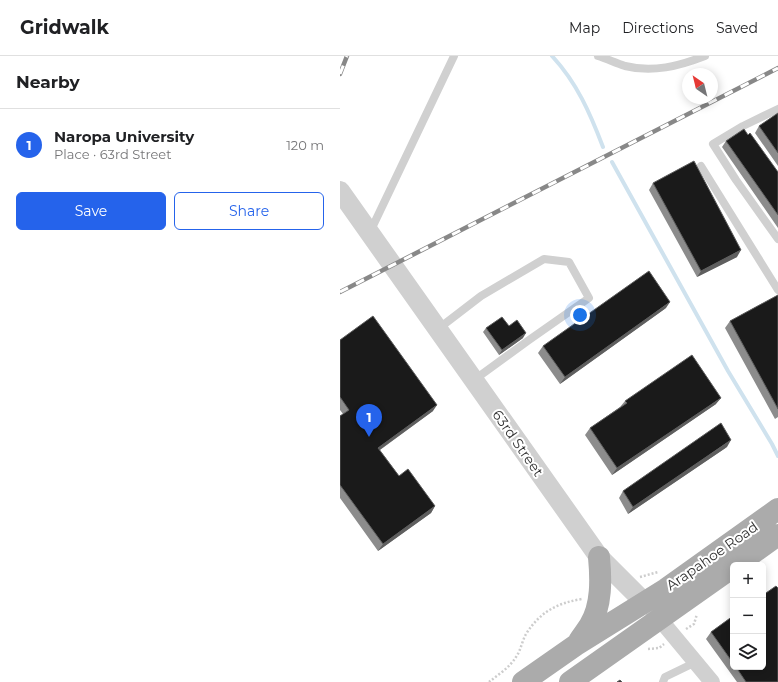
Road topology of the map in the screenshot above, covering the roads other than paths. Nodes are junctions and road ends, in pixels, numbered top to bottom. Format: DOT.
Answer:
graph roads {
  1 [pos="454,56"];
  2 [pos="598,56"];
  3 [pos="705,56"];
  4 [pos="778,109"];
  5 [pos="701,166"];
  6 [pos="340,191"];
  7 [pos="370,232"];
  8 [pos="778,240"];
  9 [pos="778,290"];
  10 [pos="438,329"];
  11 [pos="474,380"];
  12 [pos="778,509"];
  13 [pos="778,535"];
  14 [pos="599,557"];
  15 [pos="740,562"];
  16 [pos="730,569"];
  17 [pos="644,602"];
  18 [pos="659,618"];
  19 [pos="576,645"];
  20 [pos="696,662"];
  21 [pos="523,682"];
  22 [pos="570,682"];
  23 [pos="664,682"];
  24 [pos="712,682"];
  1 -- 7 [label="lane"];
  2 -- 3 [label="lane"];
  4 -- 8 [label="lane"];
  5 -- 9 [label="lane"];
  6 -- 7 [label="street, 63rd Street"];
  7 -- 10 [label="street, 63rd Street"];
  10 -- 11 [label="street, 63rd Street"];
  10 -- 11 [label="lane"];
  11 -- 14 [label="street, 63rd Street"];
  12 -- 17 [label="main road, Arapahoe Road"];
  13 -- 15 [label="main road, Arapahoe Road"];
  14 -- 17 [label="street, 63rd Street"];
  14 -- 19 [label="main road"];
  16 -- 18 [label="main road, Arapahoe Road"];
  17 -- 18 [label="street, 63rd Street"];
  17 -- 19 [label="main road, Arapahoe Road"];
  18 -- 20 [label="street, 63rd Street"];
  18 -- 22 [label="main road, Arapahoe Road"];
  19 -- 21 [label="main road, Arapahoe Road"];
  20 -- 23 [label="lane"];
  20 -- 24 [label="street, 63rd Street"];
}
